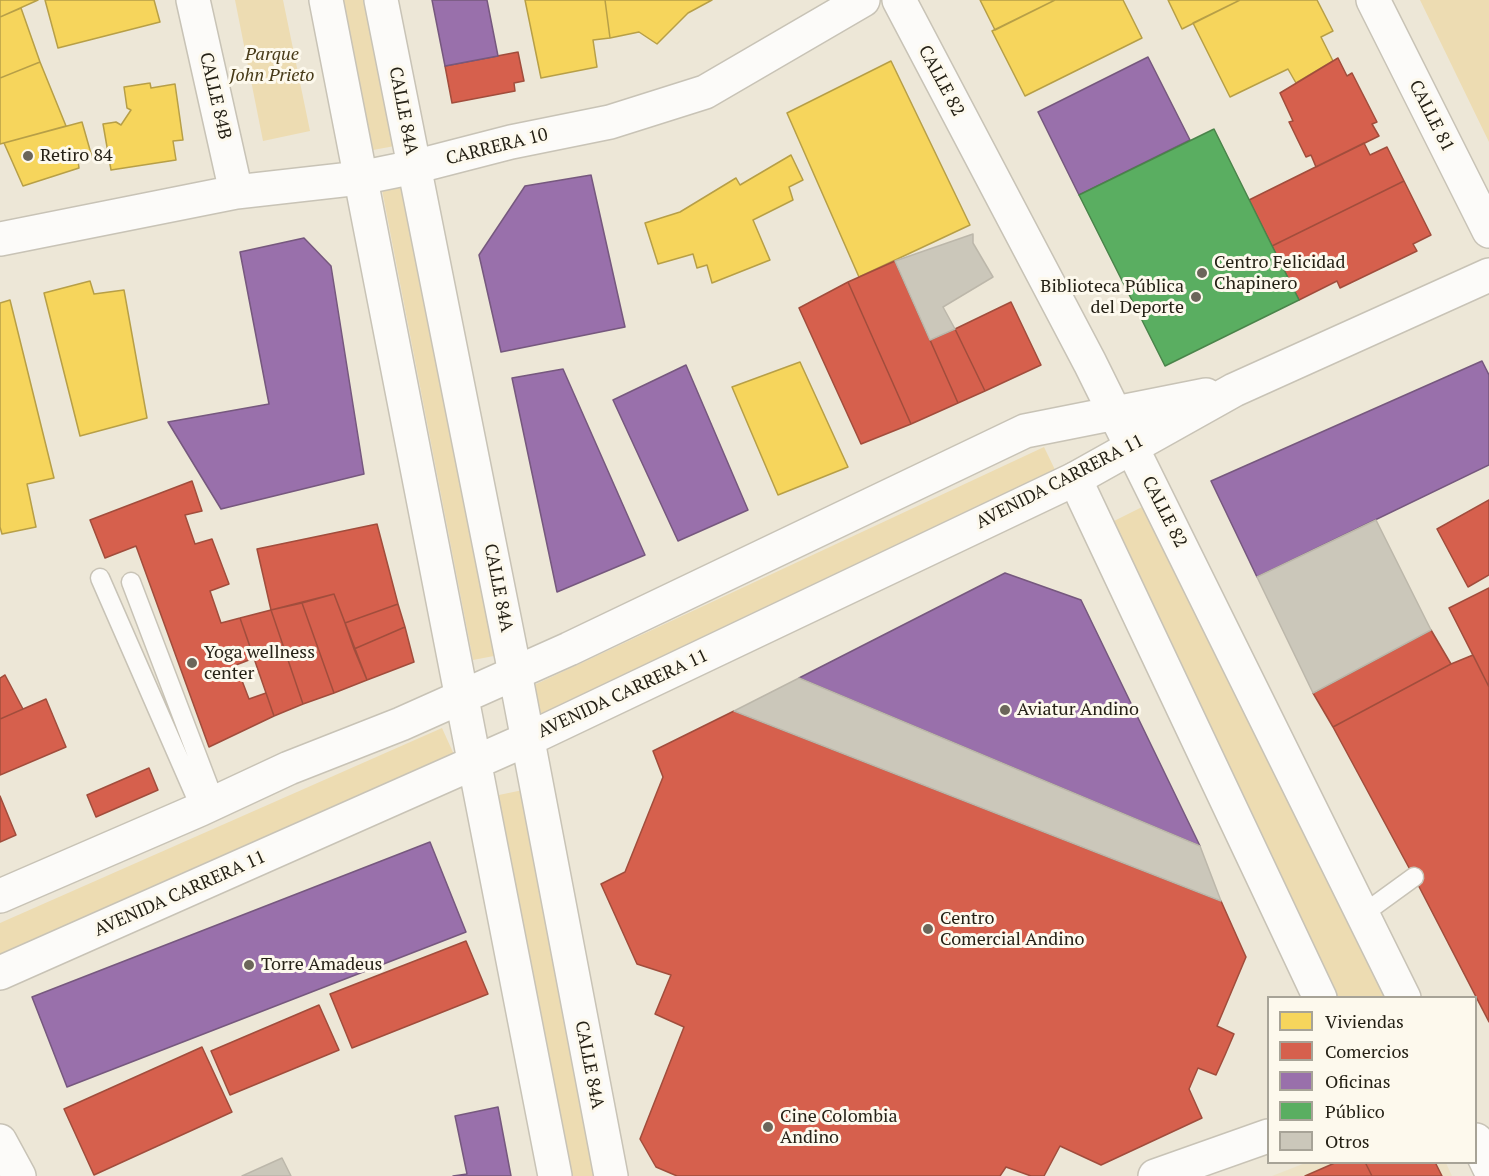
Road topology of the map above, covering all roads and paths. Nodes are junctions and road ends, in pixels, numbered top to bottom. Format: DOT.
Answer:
graph roads {
  1 [pos="193,0"];
  2 [pos="326,0"];
  3 [pos="381,0"];
  4 [pos="863,0"];
  5 [pos="899,0"];
  6 [pos="1373,0"];
  7 [pos="414,167"];
  8 [pos="360,178"];
  9 [pos="236,192"];
  10 [pos="1489,231"];
  11 [pos="0,238"];
  12 [pos="1489,275"];
  13 [pos="1234,390"];
  14 [pos="1115,413"];
  15 [pos="1131,447"];
  16 [pos="1075,479"];
  17 [pos="100,578"];
  18 [pos="131,582"];
  19 [pos="515,673"];
  20 [pos="461,697"];
  21 [pos="528,739"];
  22 [pos="474,763"];
  23 [pos="210,804"];
  24 [pos="1414,878"];
  25 [pos="0,896"];
  26 [pos="1363,914"];
  27 [pos="0,973"];
  28 [pos="1319,996"];
  29 [pos="1403,996"];
  30 [pos="1267,1137"];
  31 [pos="0,1141"];
  32 [pos="1477,1142"];
  33 [pos="1489,1167"];
  34 [pos="19,1176"];
  35 [pos="555,1176"];
  36 [pos="611,1176"];
  37 [pos="1155,1176"];
  1 -- 9 [label="street, CALLE 84B"];
  2 -- 8 [label="street"];
  3 -- 7 [label="street, CALLE 84A"];
  4 -- 7 [label="street, CARRERA 10"];
  5 -- 14 [label="street, CALLE 82"];
  6 -- 10 [label="street, CALLE 81"];
  7 -- 8 [label="street, CARRERA 10"];
  7 -- 19 [label="street, CALLE 84A"];
  8 -- 9 [label="street, CARRERA 10"];
  8 -- 20 [label="street"];
  9 -- 11 [label="street, CARRERA 10"];
  12 -- 13 [label="street, AVENIDA CARRERA 11"];
  13 -- 14 [label="street, AVENIDA CARRERA 11"];
  13 -- 15 [label="street, AVENIDA CARRERA 11"];
  14 -- 15 [label="street, CALLE 82"];
  14 -- 19 [label="street, AVENIDA CARRERA 11"];
  15 -- 16 [label="street, AVENIDA CARRERA 11"];
  15 -- 26 [label="street, CALLE 82"];
  16 -- 21 [label="street, AVENIDA CARRERA 11"];
  16 -- 28 [label="street"];
  17 -- 23 [label="lane"];
  18 -- 23 [label="lane"];
  19 -- 20 [label="street, AVENIDA CARRERA 11"];
  19 -- 21 [label="street, CALLE 84A"];
  20 -- 22 [label="street"];
  20 -- 23 [label="street, AVENIDA CARRERA 11"];
  21 -- 22 [label="street, AVENIDA CARRERA 11"];
  21 -- 36 [label="street, CALLE 84A"];
  22 -- 27 [label="street, AVENIDA CARRERA 11"];
  22 -- 35 [label="street"];
  23 -- 25 [label="street, AVENIDA CARRERA 11"];
  24 -- 26 [label="lane"];
  26 -- 29 [label="street, CALLE 82"];
  30 -- 37 [label="street"];
  31 -- 34 [label="street"];
  32 -- 33 [label="street"];
}
